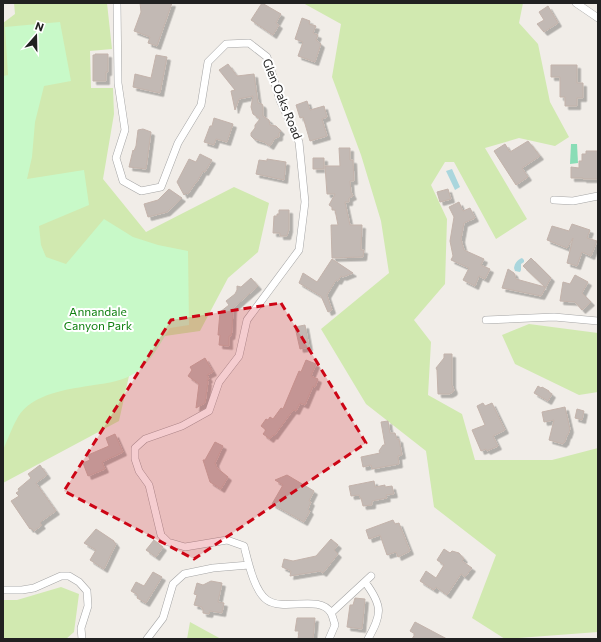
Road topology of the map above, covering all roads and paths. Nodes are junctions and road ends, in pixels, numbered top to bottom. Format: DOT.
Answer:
graph roads {
  1 [pos="117,3"];
  2 [pos="576,3"];
  3 [pos="598,18"];
  4 [pos="598,196"];
  5 [pos="554,200"];
  6 [pos="486,320"];
  7 [pos="598,322"];
  8 [pos="249,565"];
  9 [pos="372,576"];
  10 [pos="365,582"];
  11 [pos="3,590"];
  12 [pos="331,613"];
  13 [pos="82,639"];
  14 [pos="147,639"];
  15 [pos="329,639"];
  16 [pos="368,639"];
  1 -- 8 [label="street, Glen Oaks Road"];
  2 -- 3 [label="street"];
  4 -- 5 [label="street"];
  6 -- 7 [label="street"];
  8 -- 12 [label="street, Glen Oaks Road"];
  8 -- 14 [label="street"];
  9 -- 10 [label="street"];
  10 -- 12 [label="street"];
  10 -- 16 [label="street"];
  11 -- 13 [label="street"];
  12 -- 15 [label="street"];
}
